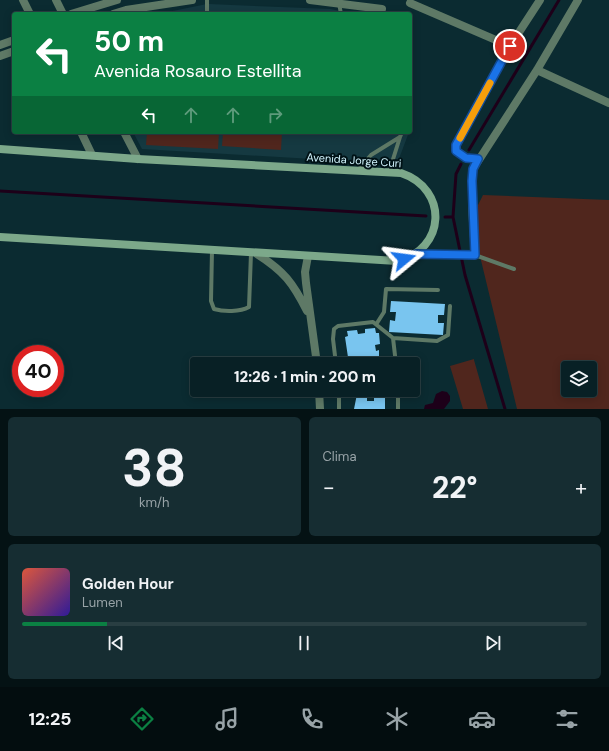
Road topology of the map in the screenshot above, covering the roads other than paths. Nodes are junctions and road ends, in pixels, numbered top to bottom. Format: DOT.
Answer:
graph roads {
  1 [pos="23,0"];
  2 [pos="56,0"];
  3 [pos="117,0"];
  4 [pos="192,0"];
  5 [pos="206,0"];
  6 [pos="310,0"];
  7 [pos="540,0"];
  8 [pos="578,0"];
  9 [pos="339,3"];
  10 [pos="410,3"];
  11 [pos="382,9"];
  12 [pos="29,12"];
  13 [pos="62,12"];
  14 [pos="78,12"];
  15 [pos="120,12"];
  16 [pos="207,12"];
  17 [pos="341,12"];
  18 [pos="12,41"];
  19 [pos="0,45"];
  20 [pos="510,46"];
  21 [pos="12,53"];
  22 [pos="0,56"];
  23 [pos="537,70"];
  24 [pos="609,104"];
  25 [pos="82,134"];
  26 [pos="125,134"];
  27 [pos="401,134"];
  28 [pos="0,149"];
  29 [pos="92,155"];
  30 [pos="138,159"];
  31 [pos="478,159"];
  32 [pos="358,170"];
  33 [pos="388,172"];
  34 [pos="0,237"];
  35 [pos="212,250"];
  36 [pos="254,253"];
  37 [pos="416,254"];
  38 [pos="471,254"];
  39 [pos="308,256"];
  40 [pos="514,268"];
  41 [pos="438,290"];
  42 [pos="450,306"];
  43 [pos="311,319"];
  44 [pos="377,323"];
  45 [pos="393,338"];
  46 [pos="316,357"];
  47 [pos="335,357"];
  48 [pos="395,357"];
  49 [pos="319,397"];
  50 [pos="339,397"];
  51 [pos="398,397"];
  52 [pos="320,409"];
  53 [pos="339,409"];
  54 [pos="398,409"];
  1 -- 12 [label="street"];
  2 -- 13 [label="street"];
  3 -- 14 [label="street"];
  4 -- 15 [label="street"];
  5 -- 16 [label="lane"];
  6 -- 9 [label="street"];
  7 -- 20 [label="street"];
  8 -- 23 [label="street"];
  9 -- 11 [label="street"];
  9 -- 17 [label="lane"];
  10 -- 20 [label="street"];
  18 -- 19 [label="street"];
  20 -- 31 [label="street"];
  21 -- 22 [label="street"];
  23 -- 24 [label="street"];
  23 -- 31 [label="street"];
  25 -- 29 [label="street"];
  26 -- 30 [label="street"];
  27 -- 32 [label="lane"];
  27 -- 33 [label="lane"];
  28 -- 29 [label="street, Avenida Jorge Curi"];
  29 -- 30 [label="street, Avenida Jorge Curi"];
  30 -- 32 [label="street, Avenida Jorge Curi"];
  31 -- 38 [label="street"];
  32 -- 33 [label="street, Avenida Jorge Curi"];
  33 -- 37 [label="street, Avenida Jorge Curi"];
  34 -- 35 [label="street"];
  35 -- 36 [label="street"];
  35 -- 36 [label="lane"];
  36 -- 39 [label="street"];
  36 -- 43 [label="street"];
  37 -- 38 [label="lane"];
  37 -- 39 [label="street"];
  38 -- 40 [label="lane"];
  39 -- 43 [label="street"];
  41 -- 44 [label="lane"];
  42 -- 45 [label="lane"];
  43 -- 46 [label="street"];
  44 -- 45 [label="lane"];
  44 -- 47 [label="lane"];
  45 -- 48 [label="lane"];
  49 -- 52 [label="street"];
  50 -- 53 [label="lane"];
  51 -- 54 [label="lane"];
}
